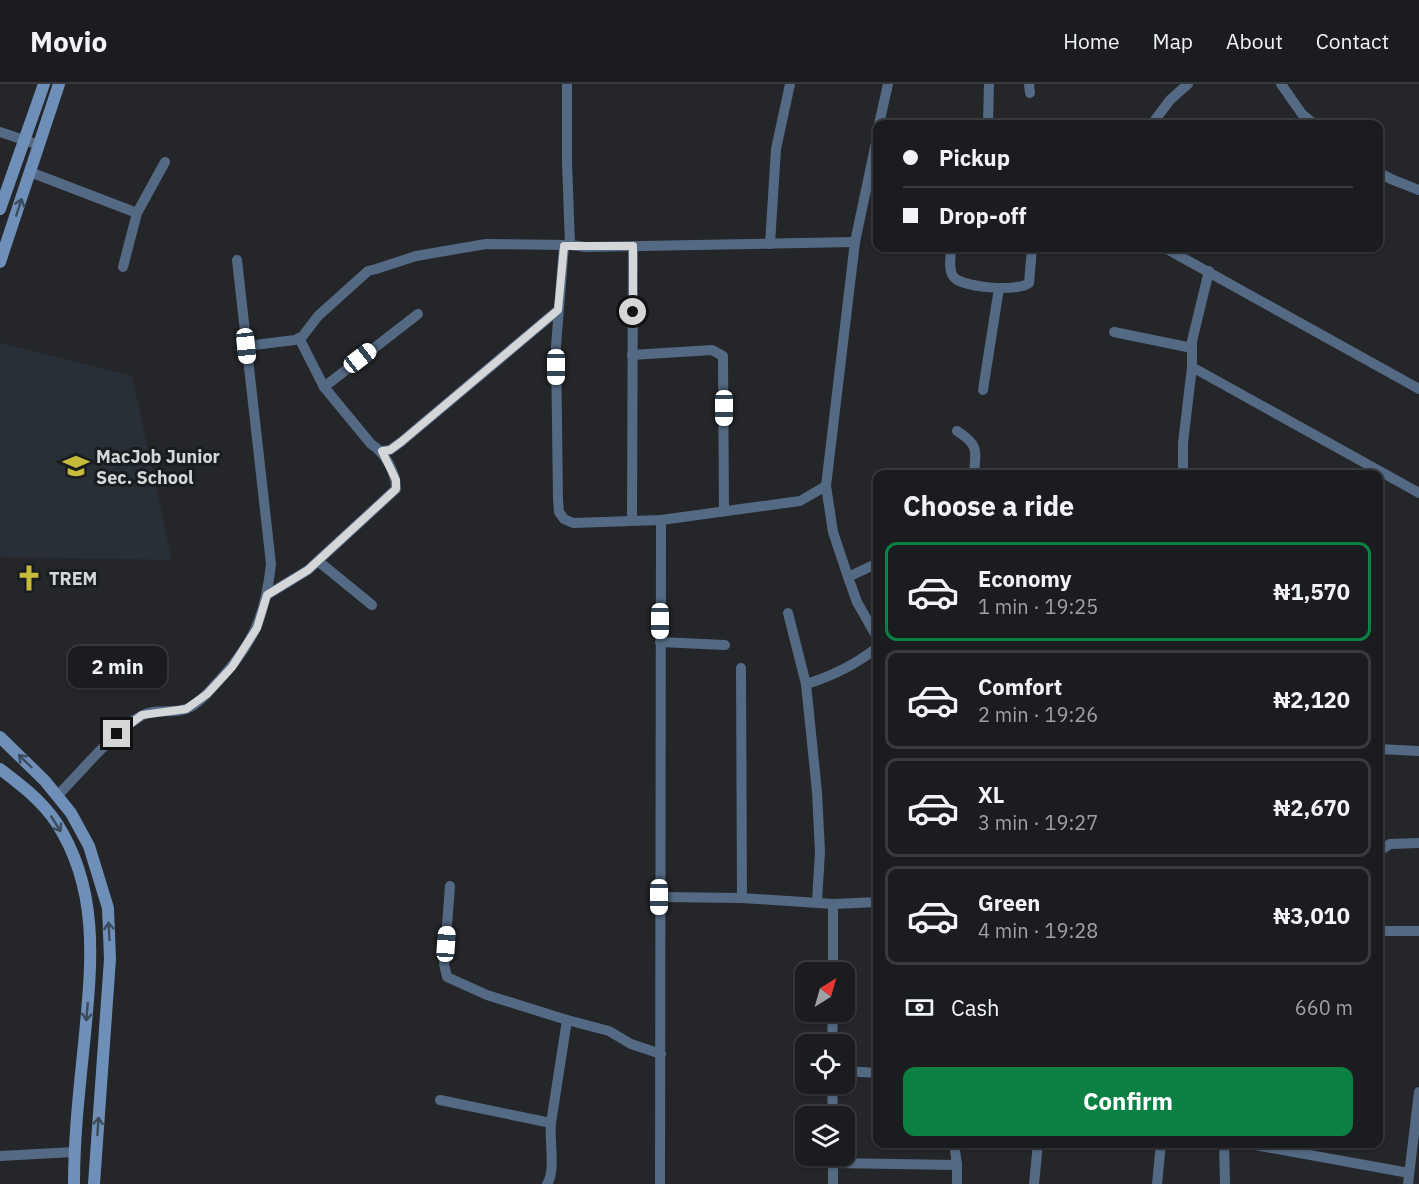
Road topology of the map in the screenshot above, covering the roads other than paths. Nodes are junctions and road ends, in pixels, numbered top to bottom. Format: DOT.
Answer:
graph roads {
  1 [pos="44,84"];
  2 [pos="60,84"];
  3 [pos="567,84"];
  4 [pos="790,84"];
  5 [pos="888,84"];
  6 [pos="989,84"];
  7 [pos="1188,84"];
  8 [pos="1281,84"];
  9 [pos="880,120"];
  10 [pos="988,120"];
  11 [pos="1155,120"];
  12 [pos="1309,120"];
  13 [pos="0,132"];
  14 [pos="24,140"];
  15 [pos="39,145"];
  16 [pos="165,162"];
  17 [pos="30,172"];
  18 [pos="1383,175"];
  19 [pos="873,182"];
  20 [pos="1419,190"];
  21 [pos="0,210"];
  22 [pos="136,213"];
  23 [pos="855,242"];
  24 [pos="770,244"];
  25 [pos="567,245"];
  26 [pos="633,246"];
  27 [pos="951,252"];
  28 [pos="1032,252"];
  29 [pos="1173,252"];
  30 [pos="237,260"];
  31 [pos="0,262"];
  32 [pos="123,267"];
  33 [pos="1209,271"];
  34 [pos="999,288"];
  35 [pos="558,310"];
  36 [pos="418,314"];
  37 [pos="1114,332"];
  38 [pos="299,338"];
  39 [pos="246,346"];
  40 [pos="1192,348"];
  41 [pos="633,355"];
  42 [pos="1192,367"];
  43 [pos="324,387"];
  44 [pos="1419,389"];
  45 [pos="983,390"];
  46 [pos="957,431"];
  47 [pos="382,451"];
  48 [pos="974,470"];
  49 [pos="1183,470"];
  50 [pos="1378,470"];
  51 [pos="1383,473"];
  52 [pos="826,486"];
  53 [pos="1419,493"];
  54 [pos="724,510"];
  55 [pos="632,520"];
  56 [pos="661,520"];
  57 [pos="318,561"];
  58 [pos="873,565"];
  59 [pos="848,577"];
  60 [pos="267,595"];
  61 [pos="372,605"];
  62 [pos="788,613"];
  63 [pos="873,630"];
  64 [pos="660,642"];
  65 [pos="725,645"];
  66 [pos="873,651"];
  67 [pos="741,668"];
  68 [pos="806,684"];
  69 [pos="0,738"];
  70 [pos="1383,749"];
  71 [pos="1419,751"];
  72 [pos="0,769"];
  73 [pos="58,795"];
  74 [pos="1419,843"];
  75 [pos="1383,849"];
  76 [pos="450,886"];
  77 [pos="659,897"];
  78 [pos="742,898"];
  79 [pos="817,902"];
  80 [pos="873,902"];
  81 [pos="833,904"];
  82 [pos="1383,931"];
  83 [pos="1419,931"];
  84 [pos="833,962"];
  85 [pos="567,1020"];
  86 [pos="661,1054"];
  87 [pos="855,1072"];
  88 [pos="873,1073"];
  89 [pos="1419,1092"];
  90 [pos="440,1100"];
  91 [pos="551,1123"];
  92 [pos="955,1148"];
  93 [pos="1038,1148"];
  94 [pos="1161,1148"];
  95 [pos="1224,1148"];
  96 [pos="1267,1148"];
  97 [pos="74,1152"];
  98 [pos="0,1156"];
  99 [pos="855,1160"];
  100 [pos="957,1164"];
  101 [pos="833,1166"];
  102 [pos="1408,1178"];
  103 [pos="74,1184"];
  104 [pos="94,1184"];
  105 [pos="547,1184"];
  106 [pos="660,1184"];
  107 [pos="833,1184"];
  108 [pos="957,1184"];
  109 [pos="1034,1184"];
  110 [pos="1157,1184"];
  111 [pos="1225,1184"];
  1 -- 14 [label="main road"];
  2 -- 15 [label="main road"];
  3 -- 25 [label="street"];
  4 -- 24 [label="street"];
  5 -- 9 [label="street"];
  6 -- 10 [label="street"];
  7 -- 11 [label="street"];
  8 -- 12 [label="street"];
  13 -- 14 [label="street"];
  14 -- 15 [label="street"];
  14 -- 21 [label="main road"];
  15 -- 17 [label="main road"];
  16 -- 22 [label="street"];
  17 -- 22 [label="street"];
  31 -- 17 [label="main road, one-way"];
  18 -- 20 [label="street"];
  19 -- 23 [label="street"];
  22 -- 32 [label="street"];
  23 -- 24 [label="street"];
  23 -- 52 [label="street"];
  24 -- 26 [label="street"];
  25 -- 26 [label="street"];
  25 -- 35 [label="street"];
  25 -- 38 [label="street"];
  26 -- 41 [label="street"];
  27 -- 34 [label="street"];
  28 -- 34 [label="street"];
  29 -- 33 [label="street"];
  30 -- 39 [label="street"];
  33 -- 40 [label="street"];
  33 -- 44 [label="street"];
  34 -- 45 [label="street"];
  35 -- 47 [label="street"];
  35 -- 55 [label="street"];
  36 -- 43 [label="street"];
  37 -- 40 [label="street"];
  38 -- 39 [label="street"];
  38 -- 43 [label="street"];
  39 -- 60 [label="street"];
  40 -- 42 [label="street"];
  41 -- 54 [label="street"];
  41 -- 55 [label="street"];
  42 -- 49 [label="street"];
  42 -- 50 [label="street"];
  43 -- 47 [label="street"];
  46 -- 48 [label="street"];
  47 -- 57 [label="street"];
  51 -- 53 [label="street"];
  52 -- 54 [label="street"];
  52 -- 59 [label="street"];
  54 -- 56 [label="street"];
  55 -- 56 [label="street"];
  56 -- 64 [label="street"];
  57 -- 60 [label="street"];
  57 -- 61 [label="street"];
  58 -- 59 [label="street"];
  59 -- 63 [label="street"];
  60 -- 73 [label="street"];
  62 -- 68 [label="street"];
  64 -- 65 [label="street"];
  64 -- 77 [label="street"];
  66 -- 68 [label="street"];
  67 -- 78 [label="street"];
  68 -- 79 [label="street"];
  73 -- 69 [label="main road, one-way"];
  70 -- 71 [label="street"];
  72 -- 97 [label="main road, one-way"];
  104 -- 73 [label="main road, one-way"];
  74 -- 75 [label="street"];
  76 -- 85 [label="street"];
  77 -- 78 [label="street"];
  77 -- 86 [label="street"];
  78 -- 79 [label="street"];
  79 -- 81 [label="street"];
  80 -- 81 [label="street"];
  81 -- 84 [label="street"];
  82 -- 83 [label="street"];
  85 -- 86 [label="street"];
  85 -- 91 [label="street"];
  86 -- 106 [label="street"];
  87 -- 88 [label="street"];
  89 -- 102 [label="street"];
  90 -- 91 [label="street"];
  91 -- 105 [label="street"];
  92 -- 100 [label="street"];
  93 -- 109 [label="street"];
  94 -- 110 [label="street"];
  95 -- 111 [label="street"];
  96 -- 102 [label="street"];
  97 -- 98 [label="street"];
  97 -- 103 [label="main road"];
  99 -- 100 [label="street"];
  100 -- 108 [label="street"];
  101 -- 107 [label="street"];
}
